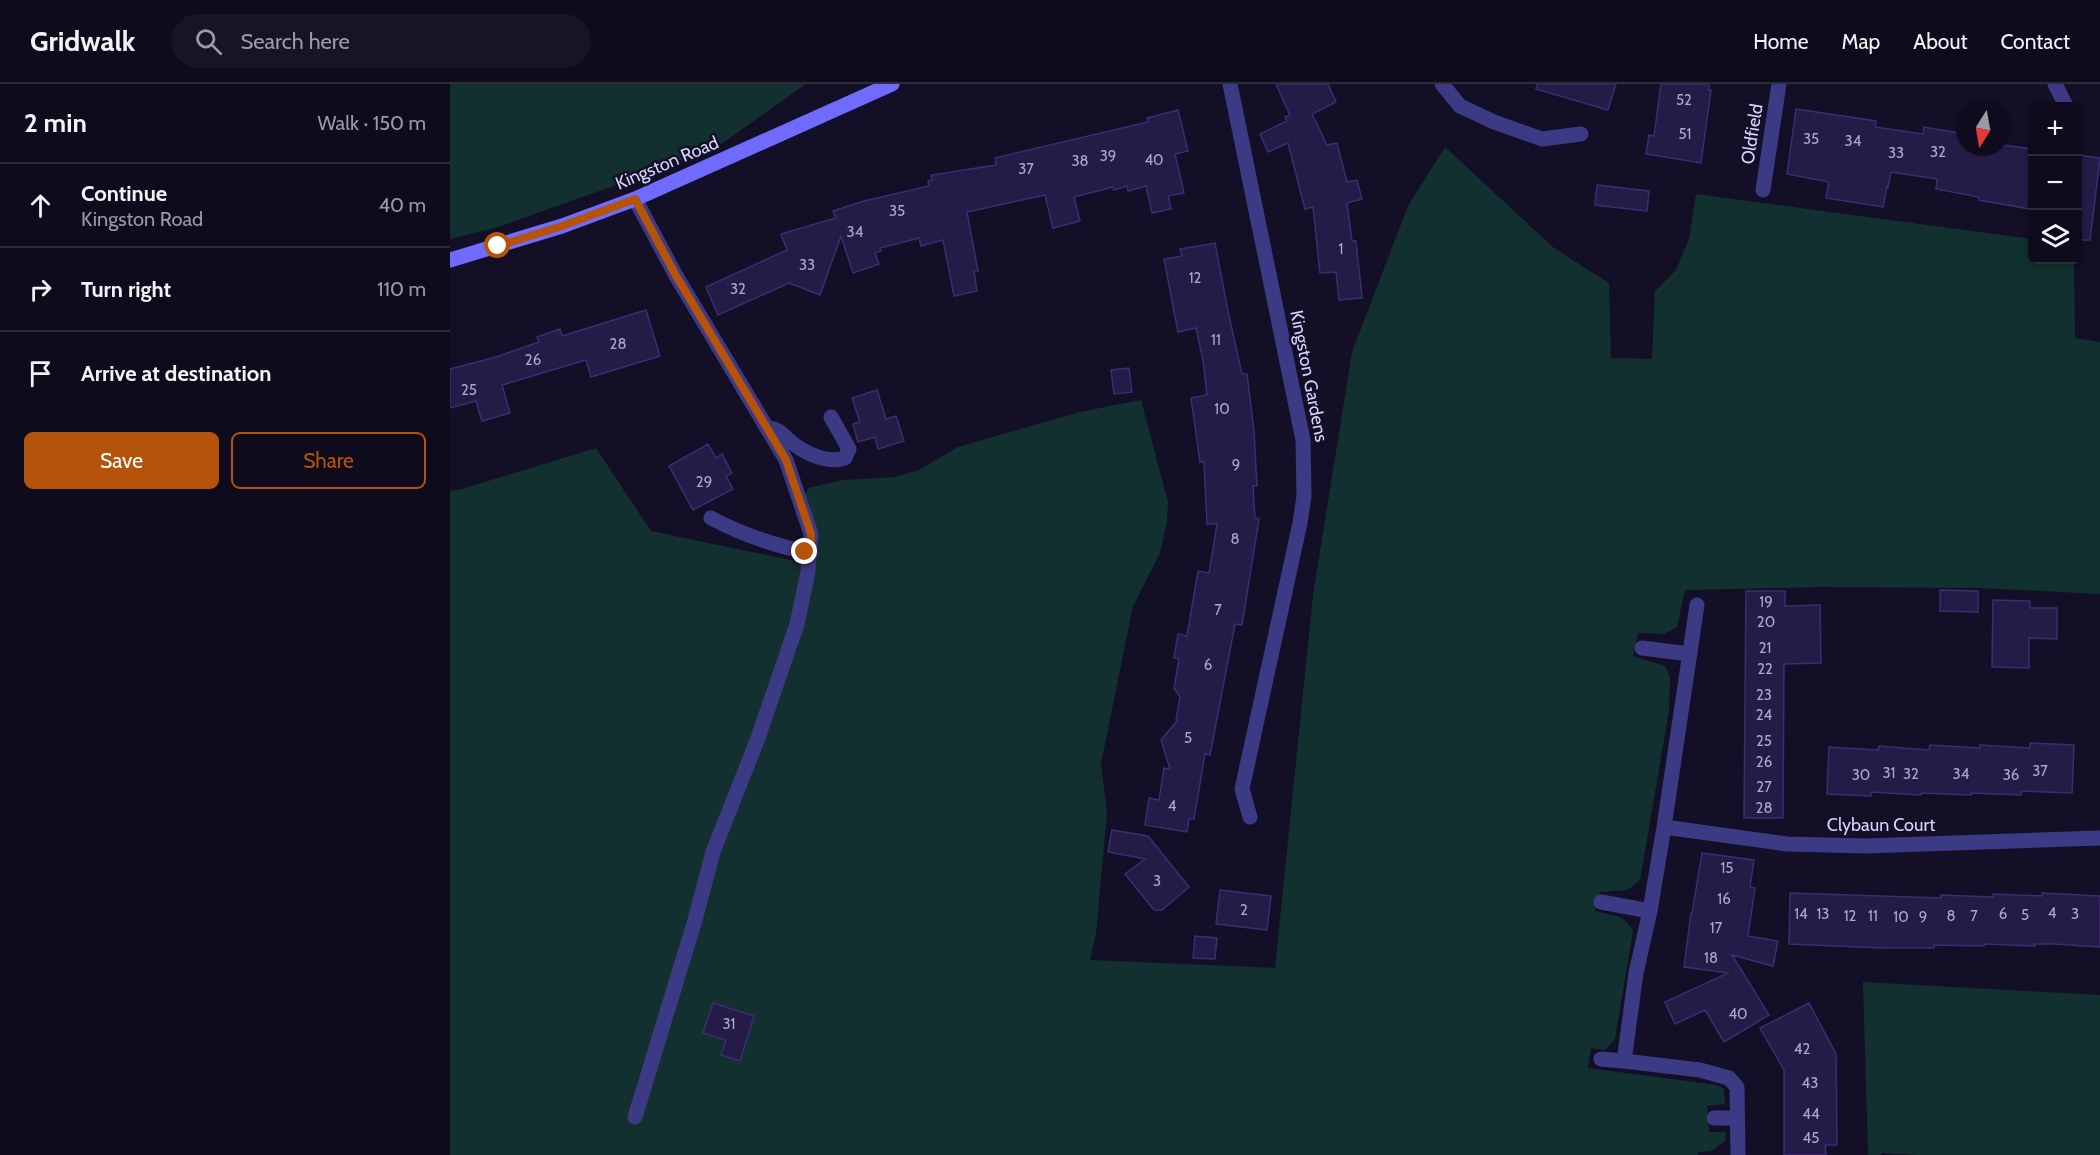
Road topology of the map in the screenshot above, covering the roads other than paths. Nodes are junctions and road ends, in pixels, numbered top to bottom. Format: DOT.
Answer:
graph roads {
  1 [pos="892,84"];
  2 [pos="1230,84"];
  3 [pos="1442,84"];
  4 [pos="1779,84"];
  5 [pos="2055,84"];
  6 [pos="2064,102"];
  7 [pos="1581,134"];
  8 [pos="1762,190"];
  9 [pos="635,199"];
  10 [pos="450,260"];
  11 [pos="831,417"];
  12 [pos="767,428"];
  13 [pos="711,518"];
  14 [pos="811,553"];
  15 [pos="1697,605"];
  16 [pos="1642,648"];
  17 [pos="1690,654"];
  18 [pos="1250,817"];
  19 [pos="1664,827"];
  20 [pos="2100,838"];
  21 [pos="1601,902"];
  22 [pos="1650,910"];
  23 [pos="1601,1059"];
  24 [pos="1624,1061"];
  25 [pos="635,1117"];
  26 [pos="1737,1118"];
  27 [pos="1713,1119"];
  28 [pos="1738,1155"];
  1 -- 9 [label="main road, Kingston Road"];
  2 -- 18 [label="street, Kingston Gardens"];
  3 -- 7 [label="street"];
  4 -- 8 [label="street, Oldfield"];
  5 -- 6 [label="street"];
  9 -- 10 [label="main road, Kingston Road"];
  9 -- 12 [label="street"];
  11 -- 12 [label="street"];
  12 -- 14 [label="street"];
  13 -- 14 [label="street"];
  14 -- 25 [label="street"];
  15 -- 17 [label="street"];
  16 -- 17 [label="street"];
  17 -- 19 [label="street"];
  19 -- 20 [label="street, Clybaun Court"];
  19 -- 22 [label="street"];
  21 -- 22 [label="street"];
  22 -- 24 [label="street"];
  23 -- 24 [label="street"];
  24 -- 26 [label="street"];
  26 -- 27 [label="street"];
  26 -- 28 [label="street"];
}
